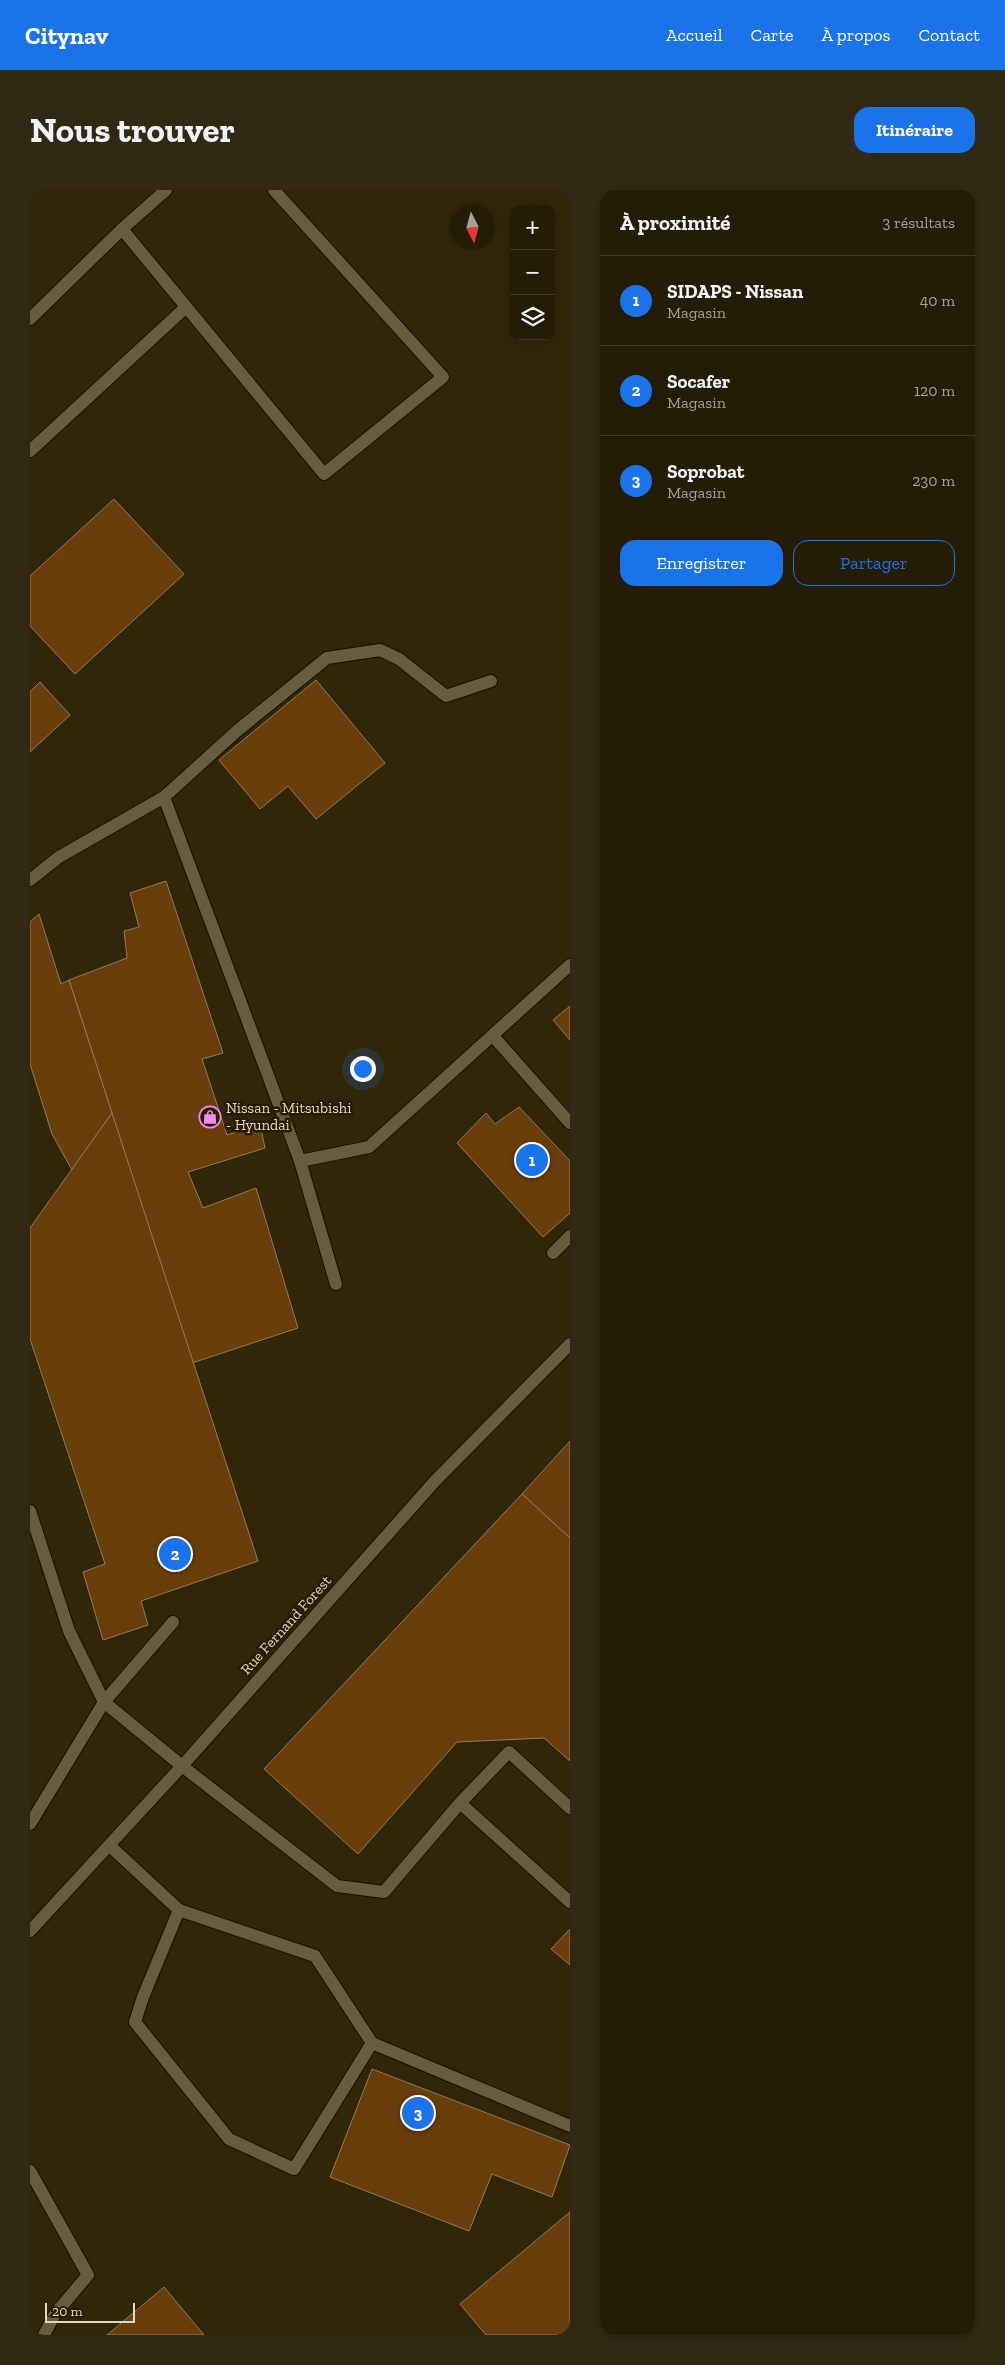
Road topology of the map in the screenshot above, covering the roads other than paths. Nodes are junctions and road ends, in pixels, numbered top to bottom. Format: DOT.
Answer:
graph roads {
  1 [pos="166,190"];
  2 [pos="274,190"];
  3 [pos="122,229"];
  4 [pos="186,308"];
  5 [pos="30,319"];
  6 [pos="30,451"];
  7 [pos="491,681"];
  8 [pos="164,796"];
  9 [pos="30,880"];
  10 [pos="570,965"];
  11 [pos="493,1036"];
  12 [pos="570,1123"];
  13 [pos="300,1161"];
  14 [pos="570,1236"];
  15 [pos="553,1253"];
  16 [pos="336,1284"];
  17 [pos="570,1345"];
  18 [pos="30,1511"];
  19 [pos="173,1622"];
  20 [pos="104,1702"];
  21 [pos="182,1766"];
  22 [pos="460,1803"];
  23 [pos="570,1808"];
  24 [pos="30,1824"];
  25 [pos="110,1846"];
  26 [pos="570,1902"];
  27 [pos="179,1910"];
  28 [pos="30,1931"];
  29 [pos="372,2043"];
  30 [pos="570,2126"];
  31 [pos="30,2171"];
  32 [pos="44,2335"];
  1 -- 3 [label="street"];
  2 -- 4 [label="street"];
  3 -- 4 [label="street"];
  3 -- 5 [label="street"];
  4 -- 6 [label="street"];
  7 -- 8 [label="street"];
  8 -- 9 [label="street"];
  8 -- 13 [label="street"];
  10 -- 11 [label="street"];
  11 -- 12 [label="street"];
  11 -- 13 [label="street"];
  13 -- 16 [label="street"];
  14 -- 15 [label="street"];
  17 -- 21 [label="street, Rue Fernand Forest"];
  18 -- 20 [label="street"];
  19 -- 20 [label="street"];
  20 -- 21 [label="street"];
  20 -- 24 [label="street"];
  21 -- 22 [label="street"];
  21 -- 25 [label="street, Rue Fernand Forest"];
  22 -- 23 [label="street"];
  22 -- 26 [label="street"];
  25 -- 27 [label="street"];
  25 -- 28 [label="street, Rue Fernand Forest"];
  27 -- 29 [label="street"];
  27 -- 29 [label="street"];
  29 -- 30 [label="street"];
  31 -- 32 [label="street"];
}
